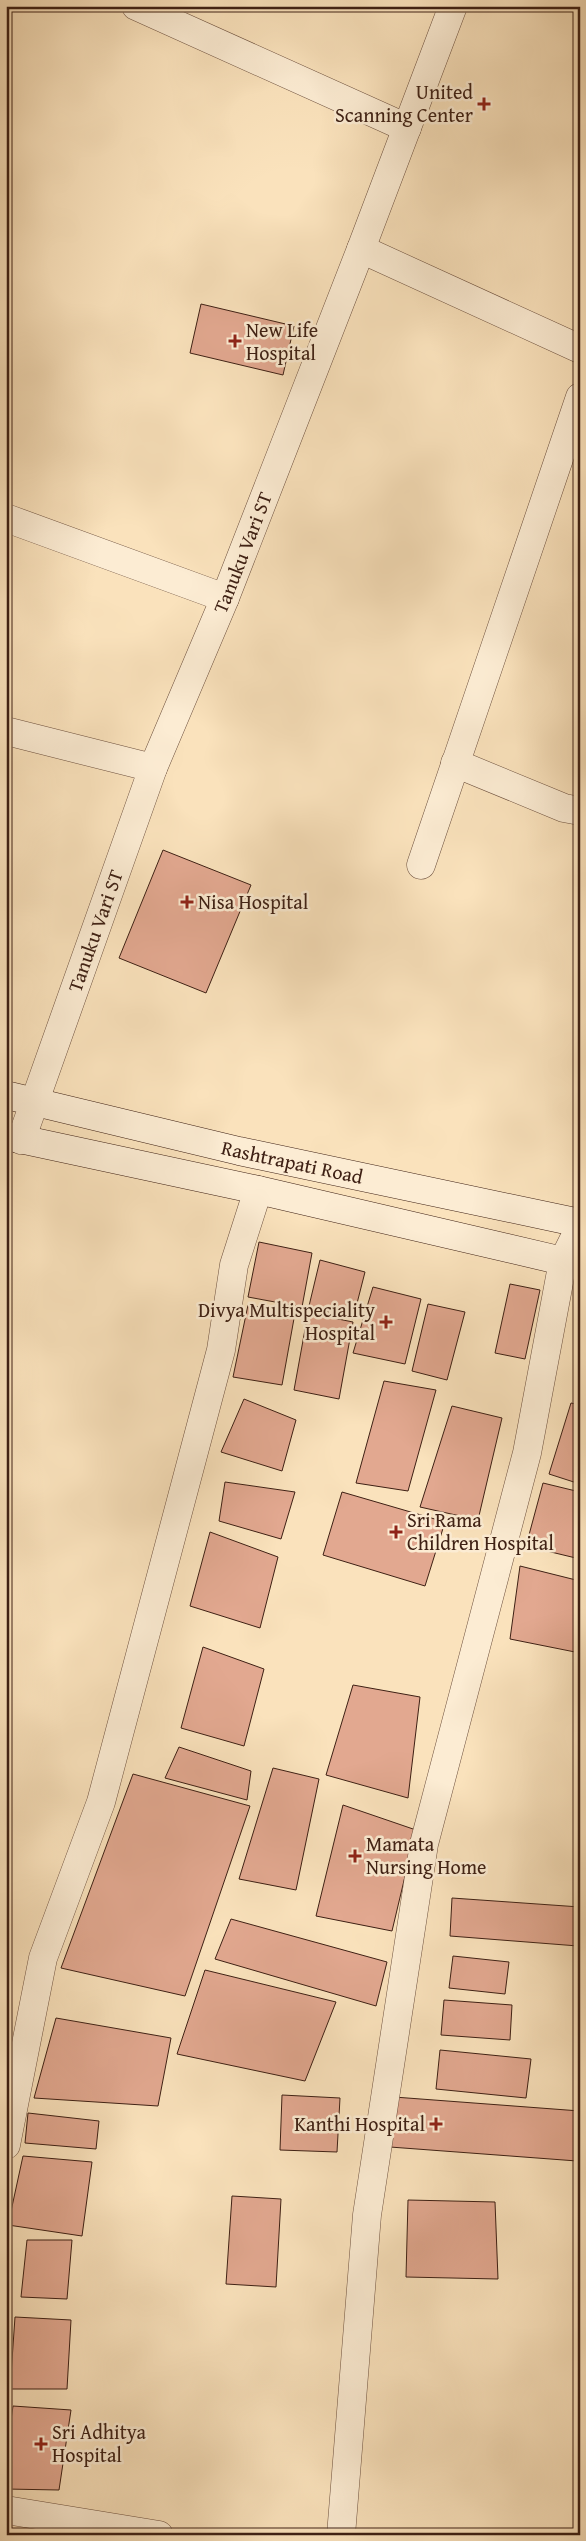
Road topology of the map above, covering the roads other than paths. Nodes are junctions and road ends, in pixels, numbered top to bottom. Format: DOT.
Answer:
graph roads {
  1 [pos="136,6"];
  2 [pos="453,6"];
  3 [pos="407,128"];
  4 [pos="362,250"];
  5 [pos="580,349"];
  6 [pos="580,397"];
  7 [pos="6,518"];
  8 [pos="225,598"];
  9 [pos="6,731"];
  10 [pos="455,763"];
  11 [pos="153,768"];
  12 [pos="580,812"];
  13 [pos="421,865"];
  14 [pos="6,1095"];
  15 [pos="33,1101"];
  16 [pos="14,1138"];
  17 [pos="258,1190"];
  18 [pos="580,1225"];
  19 [pos="571,1263"];
  20 [pos="6,2145"];
  21 [pos="6,2510"];
  22 [pos="159,2535"];
  23 [pos="341,2535"];
  1 -- 3 [label="street"];
  2 -- 3 [label="street, Tanuku Vari ST"];
  3 -- 4 [label="street, Tanuku Vari ST"];
  4 -- 5 [label="street"];
  4 -- 8 [label="street, Tanuku Vari ST"];
  6 -- 10 [label="street"];
  7 -- 8 [label="street"];
  8 -- 11 [label="street, Tanuku Vari ST"];
  9 -- 11 [label="street"];
  10 -- 12 [label="street"];
  10 -- 13 [label="street"];
  11 -- 15 [label="street, Tanuku Vari ST"];
  14 -- 15 [label="street, Rashtrapati Road"];
  15 -- 16 [label="street, Tanuku Vari ST"];
  15 -- 18 [label="street, Rashtrapati Road"];
  16 -- 17 [label="street, Rashtrapati Road"];
  17 -- 19 [label="street, Rashtrapati Road"];
  17 -- 20 [label="street"];
  18 -- 19 [label="street"];
  19 -- 23 [label="street"];
  21 -- 22 [label="street"];
}
